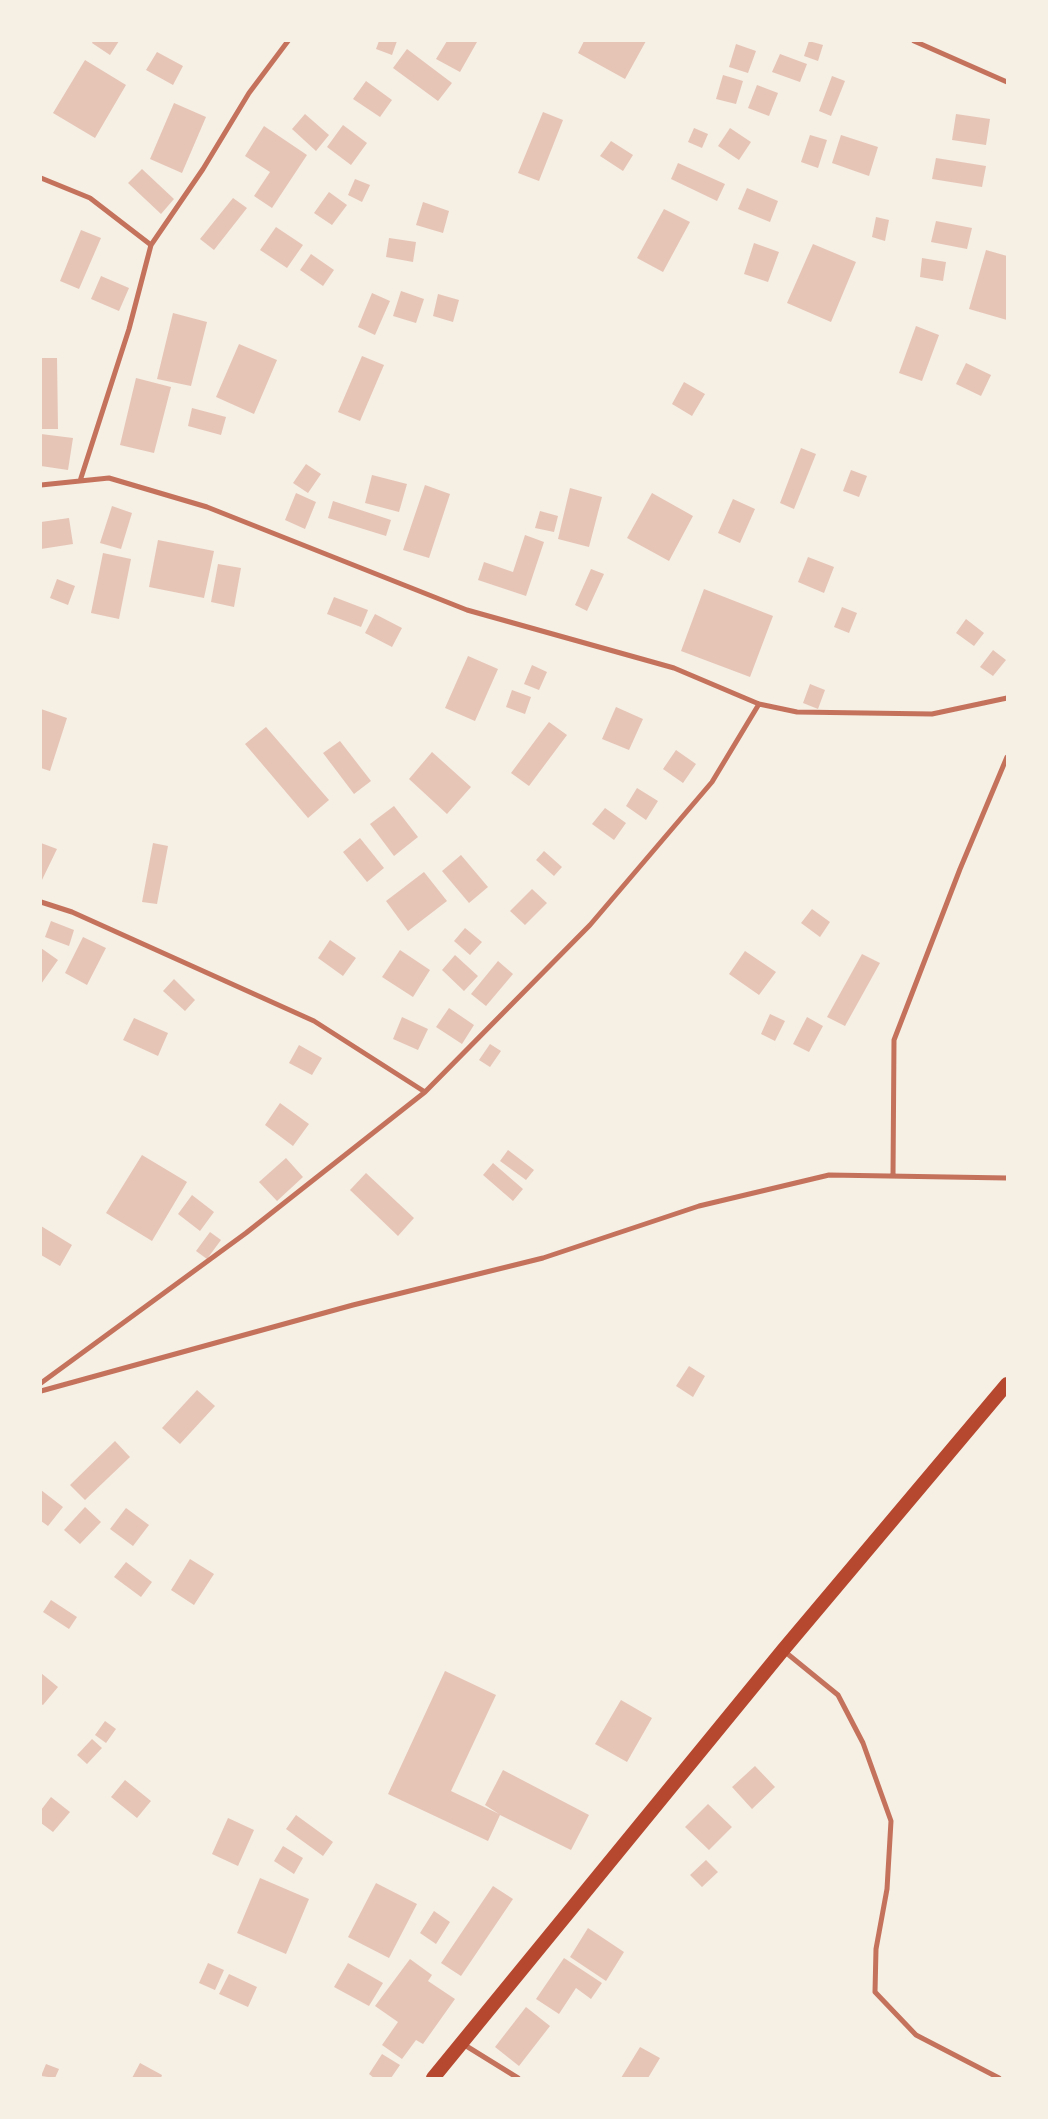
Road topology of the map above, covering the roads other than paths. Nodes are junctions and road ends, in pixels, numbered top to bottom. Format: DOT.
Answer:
graph roads {
  1 [pos="288,41"];
  2 [pos="914,41"];
  3 [pos="1007,82"];
  4 [pos="41,178"];
  5 [pos="151,245"];
  6 [pos="80,481"];
  7 [pos="41,485"];
  8 [pos="1007,698"];
  9 [pos="759,704"];
  10 [pos="1007,757"];
  11 [pos="41,902"];
  12 [pos="425,1092"];
  13 [pos="893,1176"];
  14 [pos="1007,1178"];
  15 [pos="41,1383"];
  16 [pos="1007,1384"];
  17 [pos="41,1391"];
  18 [pos="783,1650"];
  19 [pos="460,2042"];
  20 [pos="433,2078"];
  21 [pos="518,2078"];
  22 [pos="999,2078"];
  1 -- 5 [label="street"];
  2 -- 3 [label="street"];
  4 -- 5 [label="street"];
  5 -- 6 [label="street"];
  6 -- 7 [label="street"];
  6 -- 9 [label="street"];
  8 -- 9 [label="street"];
  9 -- 12 [label="street"];
  10 -- 13 [label="street"];
  11 -- 12 [label="street"];
  12 -- 15 [label="street"];
  13 -- 14 [label="street"];
  13 -- 17 [label="street"];
  16 -- 18 [label="highway"];
  18 -- 19 [label="highway"];
  18 -- 22 [label="street"];
  19 -- 20 [label="highway"];
  19 -- 21 [label="street"];
}
